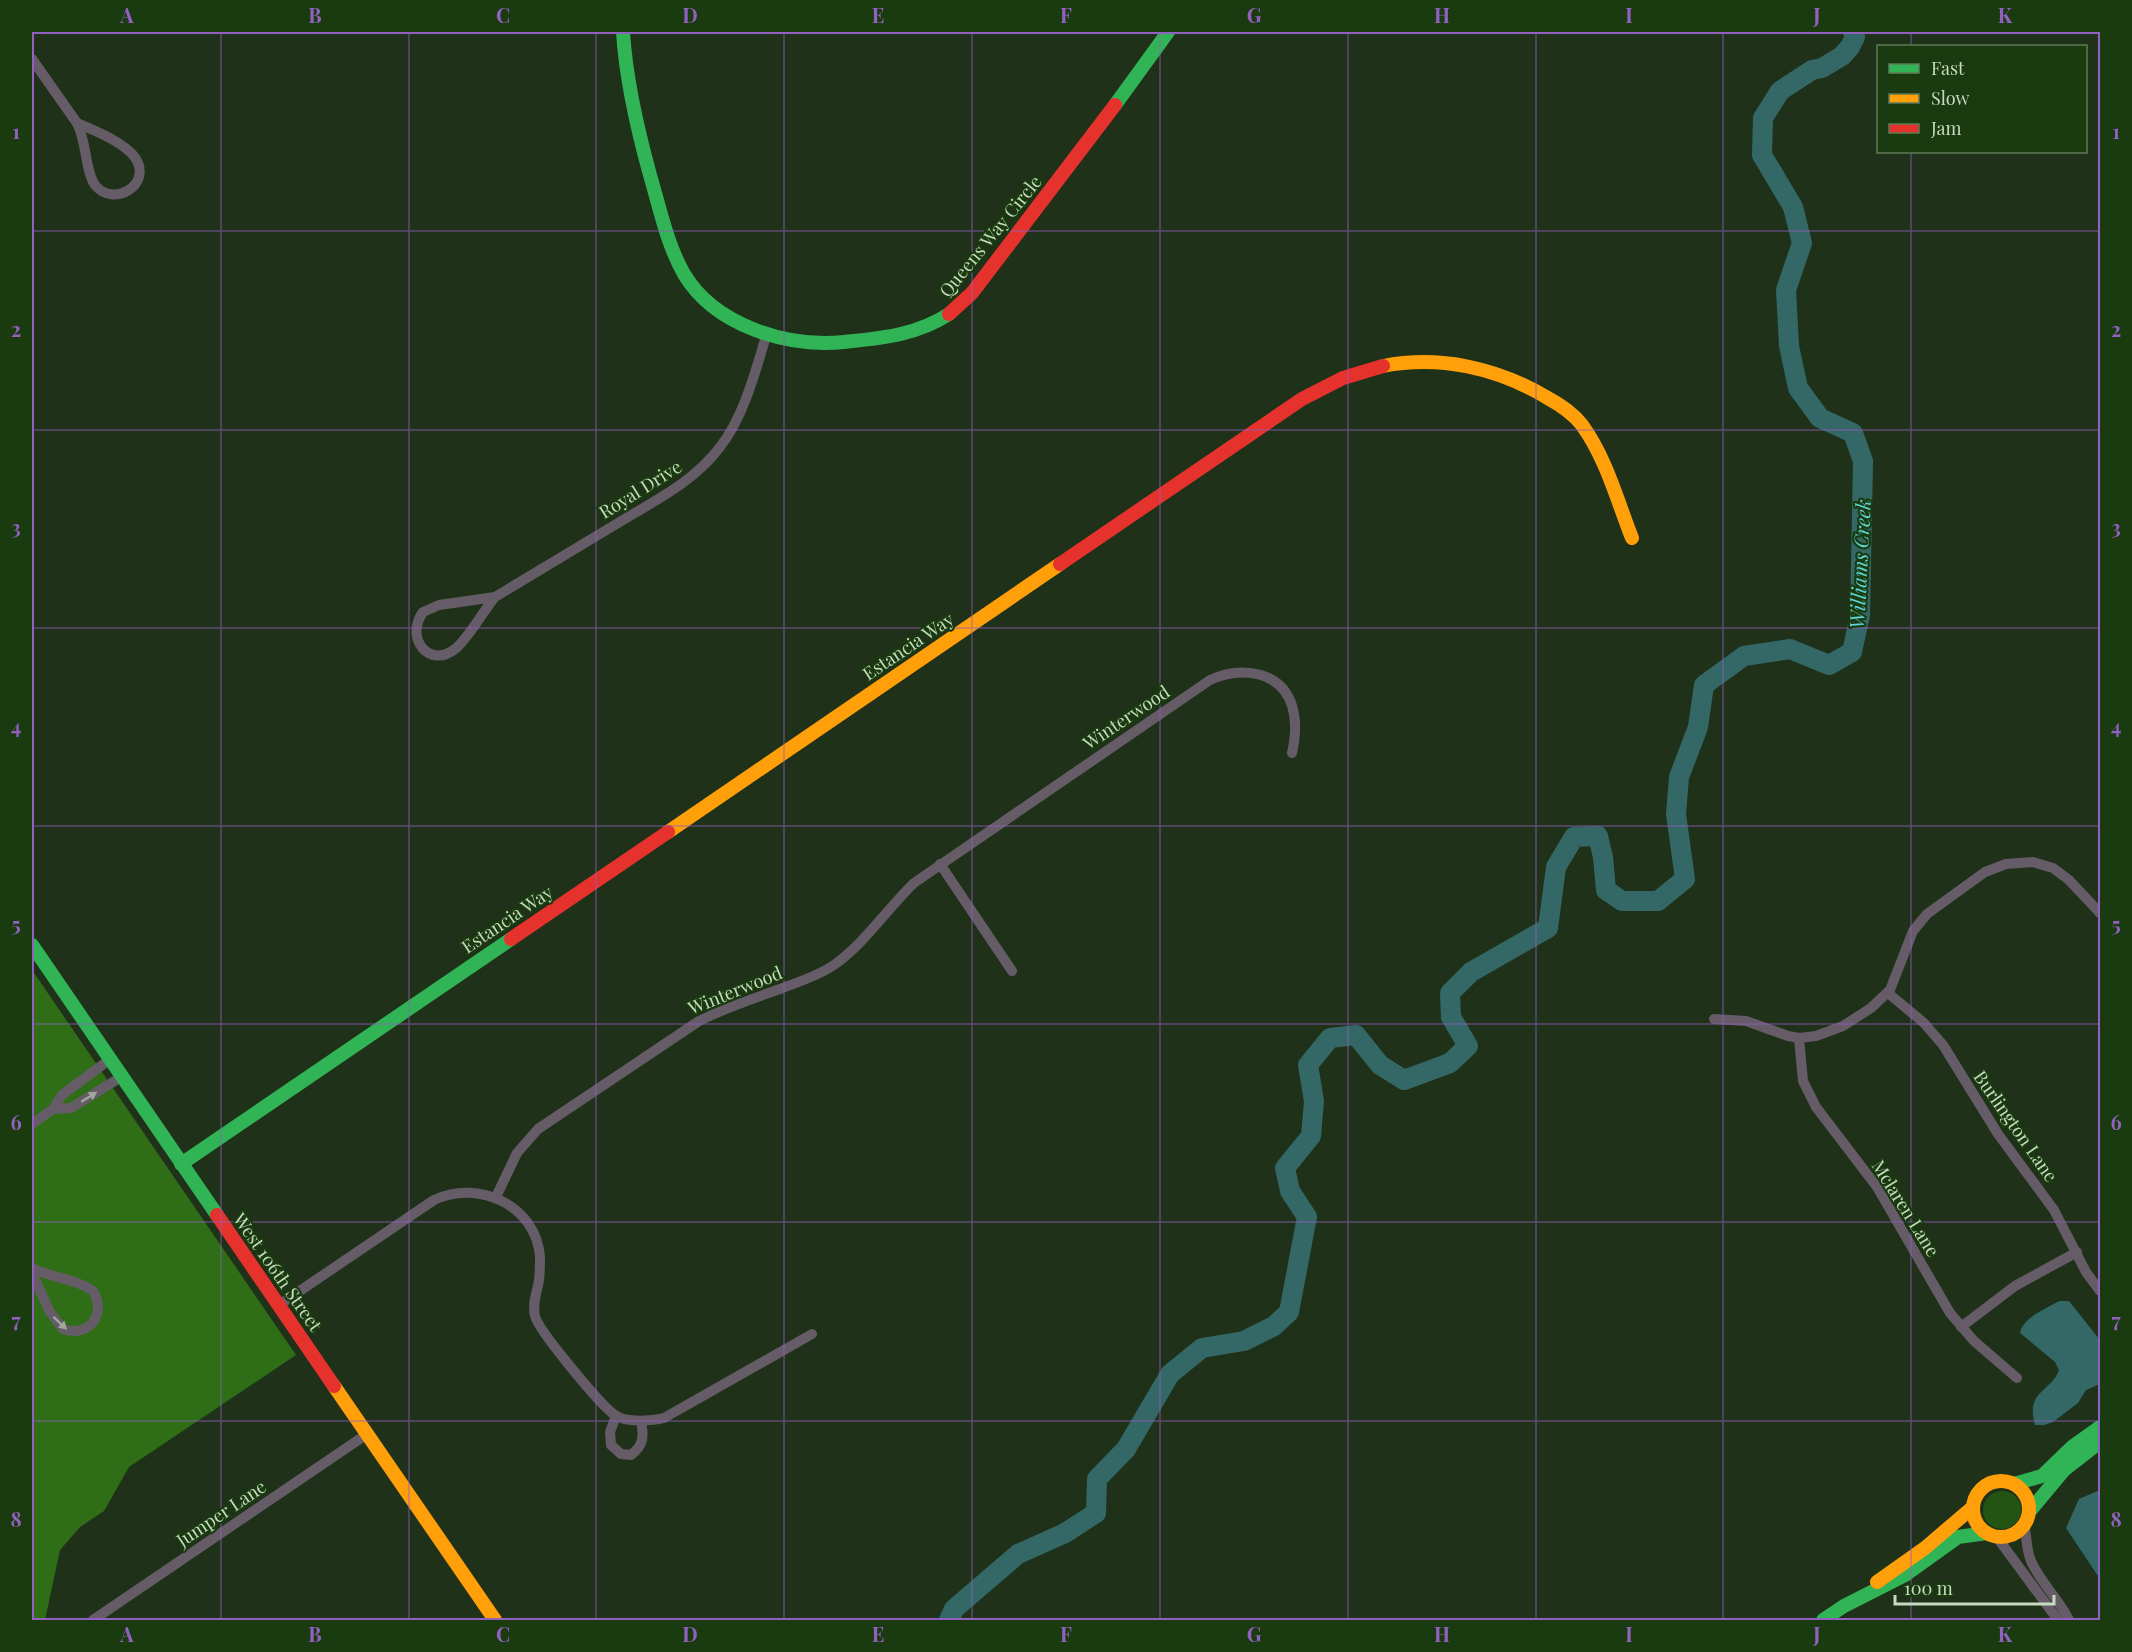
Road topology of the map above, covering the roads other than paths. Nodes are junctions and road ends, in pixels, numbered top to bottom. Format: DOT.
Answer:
graph roads {
  1 [pos="622,32"];
  2 [pos="1167,32"];
  3 [pos="32,59"];
  4 [pos="77,123"];
  5 [pos="766,333"];
  6 [pos="1632,538"];
  7 [pos="495,597"];
  8 [pos="1292,753"];
  9 [pos="940,864"];
  10 [pos="2100,913"];
  11 [pos="32,945"];
  12 [pos="1012,971"];
  13 [pos="1888,993"];
  14 [pos="1714,1019"];
  15 [pos="1799,1038"];
  16 [pos="109,1060"];
  17 [pos="121,1077"];
  18 [pos="53,1109"];
  19 [pos="32,1124"];
  20 [pos="181,1164"];
  21 [pos="496,1197"];
  22 [pos="2077,1252"];
  23 [pos="32,1268"];
  24 [pos="32,1273"];
  25 [pos="2100,1291"];
  26 [pos="279,1305"];
  27 [pos="1961,1327"];
  28 [pos="812,1334"];
  29 [pos="2017,1378"];
  30 [pos="616,1416"];
  31 [pos="641,1421"];
  32 [pos="2100,1427"];
  33 [pos="367,1434"];
  34 [pos="2100,1442"];
  35 [pos="2014,1484"];
  36 [pos="1973,1507"];
  37 [pos="2026,1518"];
  38 [pos="1991,1535"];
  39 [pos="1844,1606"];
  40 [pos="93,1620"];
  41 [pos="495,1620"];
  42 [pos="1823,1620"];
  43 [pos="2058,1620"];
  44 [pos="2069,1620"];
  1 -- 5 [label="street, Queens Way Circle"];
  2 -- 5 [label="street, Queens Way Circle"];
  3 -- 4 [label="street"];
  4 -- 4 [label="street"];
  5 -- 7 [label="street, Royal Drive"];
  6 -- 20 [label="street, Estancia Way"];
  7 -- 7 [label="street, Royal Drive"];
  8 -- 9 [label="street, Winterwood"];
  9 -- 12 [label="street"];
  9 -- 21 [label="street, Winterwood"];
  10 -- 13 [label="street"];
  11 -- 16 [label="street, West 106th Street"];
  13 -- 15 [label="street"];
  13 -- 22 [label="street, Burlington Lane"];
  14 -- 15 [label="street"];
  15 -- 27 [label="street, Mclaren Lane"];
  16 -- 17 [label="street, West 106th Street"];
  16 -- 18 [label="street"];
  18 -- 17 [label="street, one-way"];
  17 -- 20 [label="street, West 106th Street"];
  18 -- 19 [label="street"];
  20 -- 26 [label="street, West 106th Street"];
  21 -- 26 [label="street"];
  21 -- 30 [label="street"];
  22 -- 25 [label="street, Burlington Lane"];
  22 -- 27 [label="street"];
  24 -- 23 [label="street, one-way"];
  26 -- 33 [label="street, West 106th Street"];
  27 -- 29 [label="street, Mclaren Lane"];
  28 -- 31 [label="street"];
  30 -- 31 [label="street"];
  30 -- 31 [label="street"];
  32 -- 35 [label="street"];
  33 -- 40 [label="street, Jumper Lane"];
  33 -- 41 [label="street, West 106th Street"];
  34 -- 37 [label="street"];
  35 -- 36 [label="street"];
  35 -- 37 [label="street"];
  36 -- 38 [label="street"];
  36 -- 39 [label="street"];
  37 -- 38 [label="street"];
  37 -- 44 [label="street"];
  38 -- 39 [label="street"];
  38 -- 43 [label="street"];
  39 -- 42 [label="street"];
}
